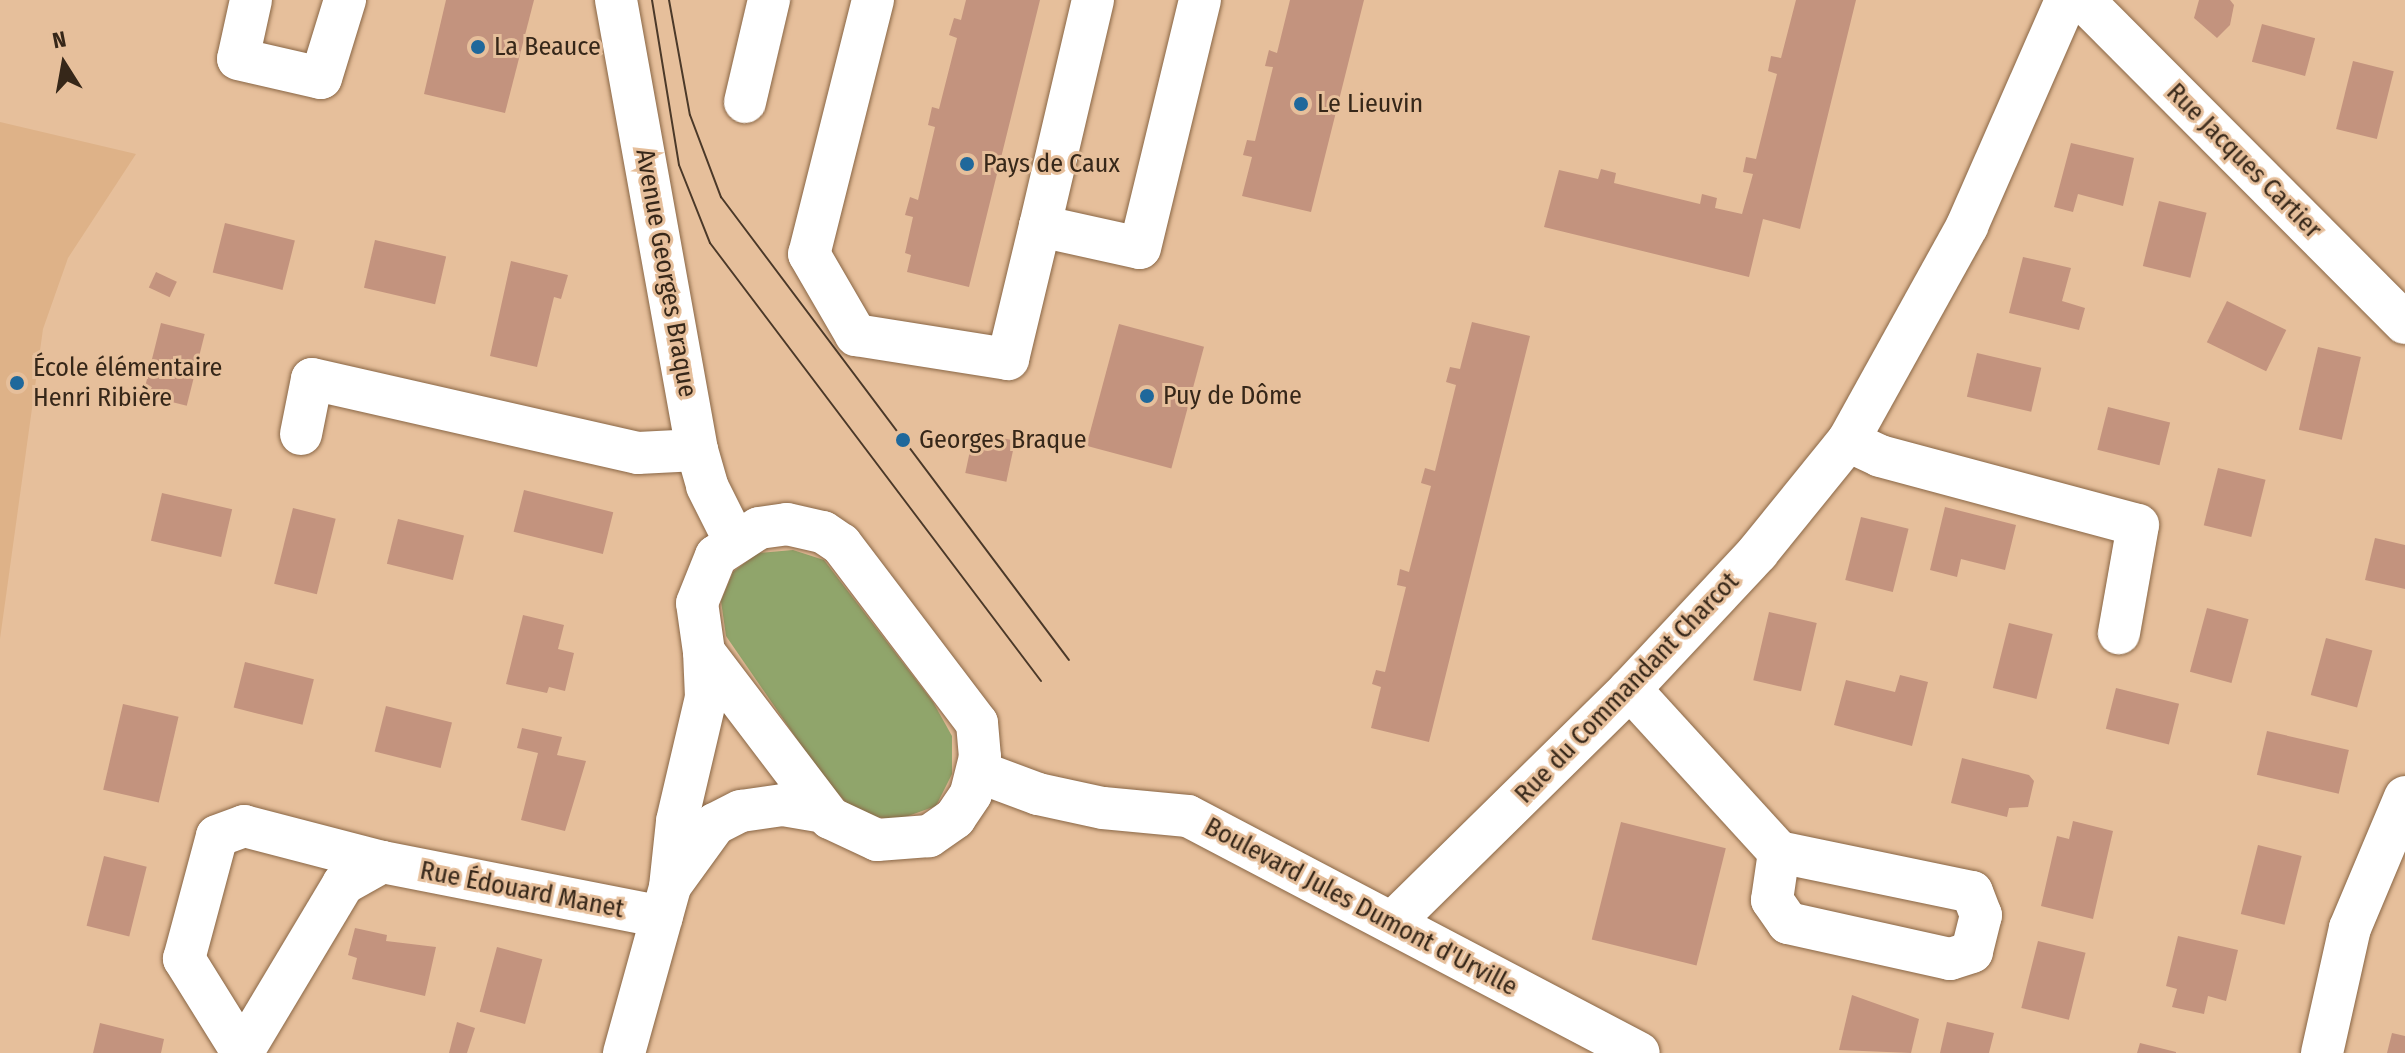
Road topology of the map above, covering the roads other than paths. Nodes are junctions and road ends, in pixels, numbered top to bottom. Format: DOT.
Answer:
graph roads {
  1 [pos="251,0"];
  2 [pos="345,0"];
  3 [pos="616,0"];
  4 [pos="769,0"];
  5 [pos="873,0"];
  6 [pos="1093,0"];
  7 [pos="1200,0"];
  8 [pos="2066,0"];
  9 [pos="2083,0"];
  10 [pos="745,102"];
  11 [pos="1040,226"];
  12 [pos="2405,323"];
  13 [pos="301,434"];
  14 [pos="1848,441"];
  15 [pos="697,450"];
  16 [pos="734,540"];
  17 [pos="2119,633"];
  18 [pos="704,652"];
  19 [pos="1630,689"];
  20 [pos="979,772"];
  21 [pos="2405,797"];
  22 [pos="824,812"];
  23 [pos="2396,839"];
  24 [pos="1779,852"];
  25 [pos="382,862"];
  26 [pos="666,902"];
  27 [pos="1392,923"];
  28 [pos="242,1053"];
  29 [pos="624,1053"];
  30 [pos="1639,1053"];
  31 [pos="2322,1053"];
  1 -- 2 [label="street"];
  3 -- 15 [label="street, Avenue Georges Braque"];
  4 -- 10 [label="street"];
  5 -- 11 [label="street"];
  6 -- 11 [label="street"];
  7 -- 11 [label="street"];
  8 -- 14 [label="street, Rue du Commandant Charcot"];
  9 -- 12 [label="street, Rue Jacques Cartier"];
  13 -- 15 [label="street"];
  14 -- 17 [label="street"];
  14 -- 19 [label="street, Rue du Commandant Charcot"];
  15 -- 16 [label="street, Avenue Georges Braque"];
  16 -- 18 [label="street"];
  16 -- 20 [label="street"];
  18 -- 22 [label="street"];
  18 -- 26 [label="street"];
  19 -- 24 [label="street"];
  19 -- 27 [label="street, Rue du Commandant Charcot"];
  20 -- 22 [label="street"];
  20 -- 27 [label="street, Boulevard Jules Dumont d'Urville"];
  21 -- 23 [label="street"];
  22 -- 26 [label="street"];
  23 -- 31 [label="street"];
  25 -- 26 [label="street, Rue Édouard Manet"];
  25 -- 28 [label="street, Rue Édouard Manet"];
  25 -- 28 [label="street, Rue Édouard Manet"];
  26 -- 29 [label="street"];
  27 -- 30 [label="street, Boulevard Jules Dumont d'Urville"];
}
